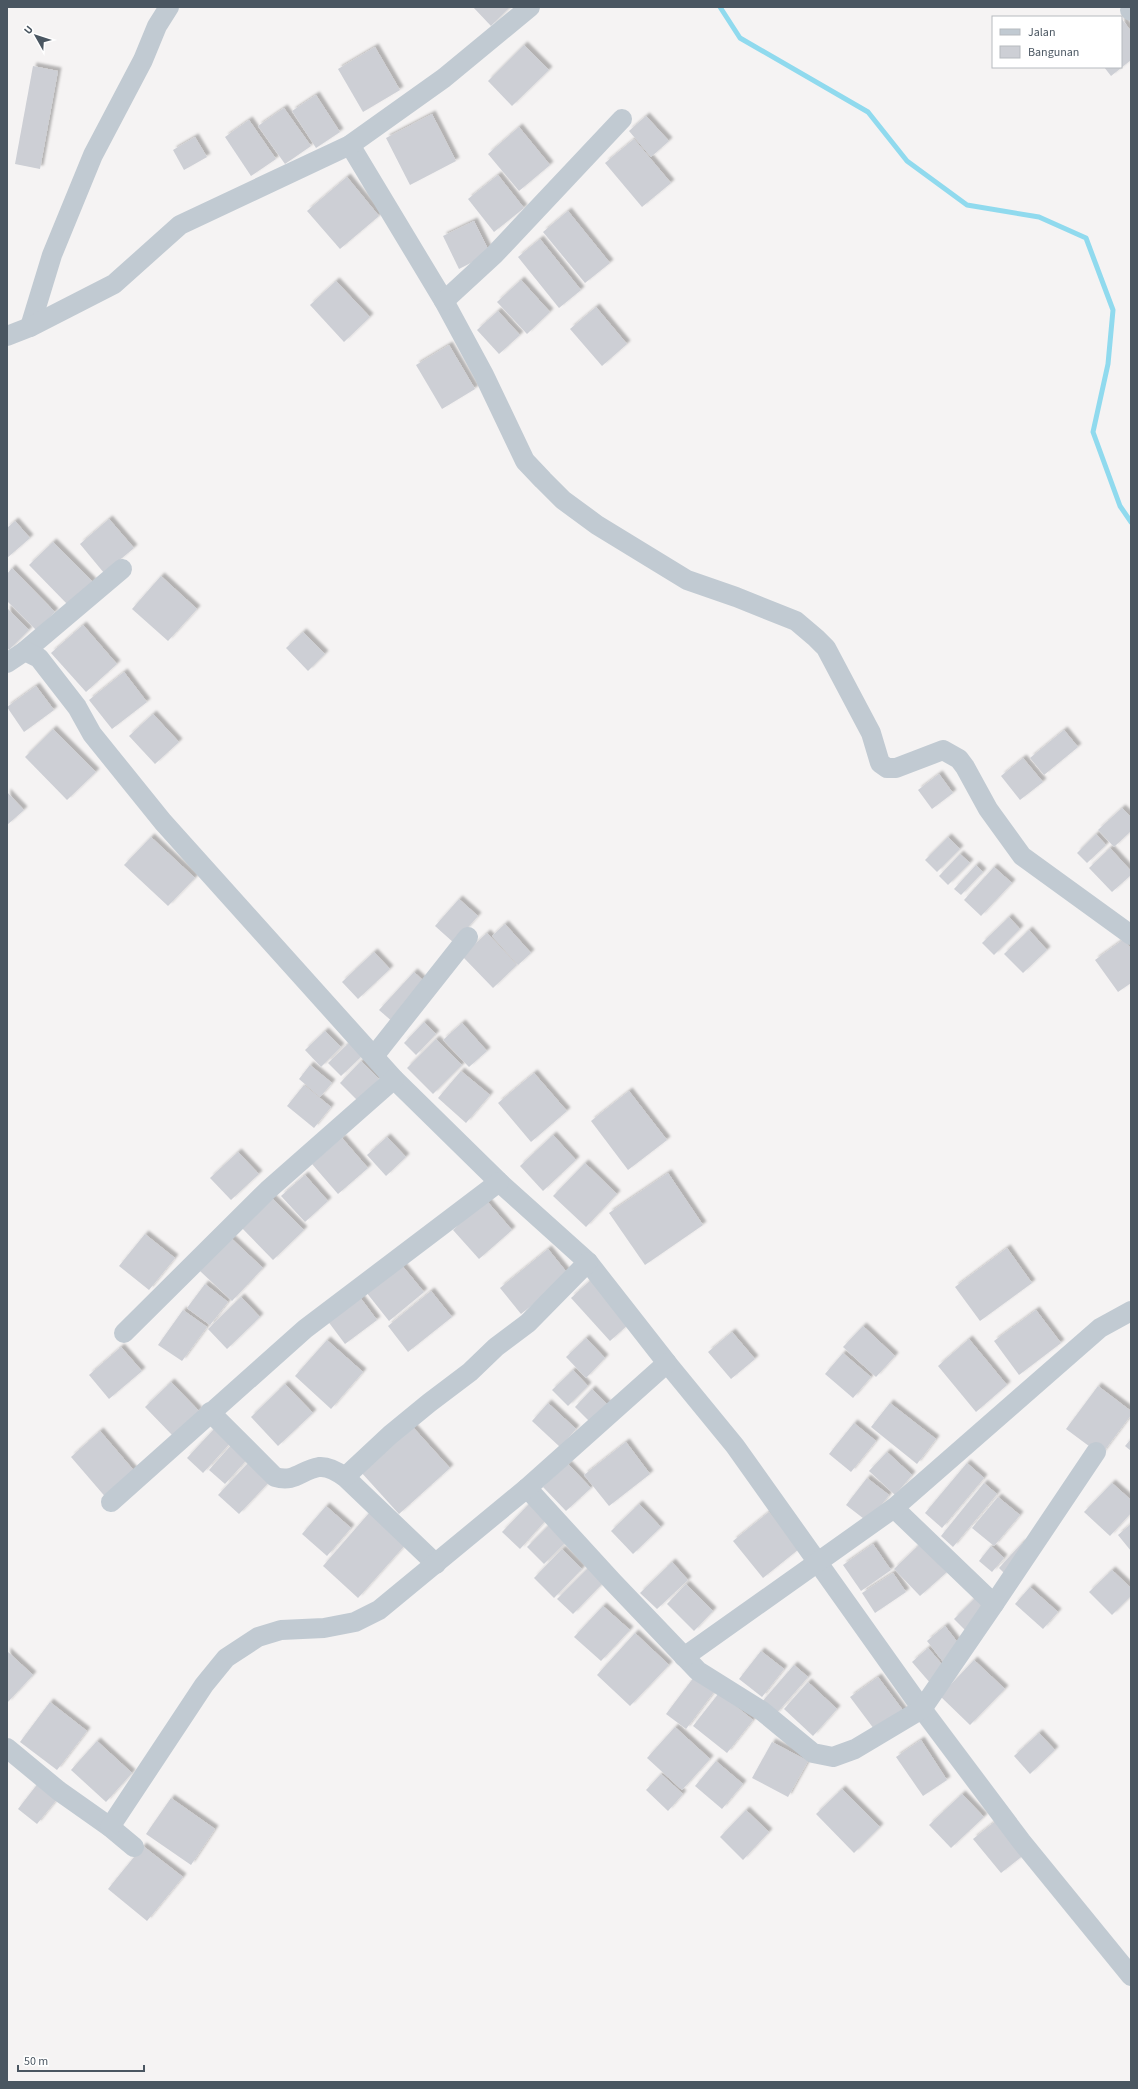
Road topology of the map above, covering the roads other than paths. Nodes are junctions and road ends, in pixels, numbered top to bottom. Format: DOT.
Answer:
graph roads {
  1 [pos="170,7"];
  2 [pos="530,7"];
  3 [pos="622,119"];
  4 [pos="350,145"];
  5 [pos="444,301"];
  6 [pos="30,327"];
  7 [pos="7,336"];
  8 [pos="122,569"];
  9 [pos="25,651"];
  10 [pos="7,663"];
  11 [pos="1131,935"];
  12 [pos="468,937"];
  13 [pos="374,1056"];
  14 [pos="394,1079"];
  15 [pos="499,1182"];
  16 [pos="588,1262"];
  17 [pos="1131,1311"];
  18 [pos="124,1333"];
  19 [pos="667,1363"];
  20 [pos="210,1412"];
  21 [pos="1096,1452"];
  22 [pos="345,1477"];
  23 [pos="527,1488"];
  24 [pos="111,1502"];
  25 [pos="894,1508"];
  26 [pos="818,1563"];
  27 [pos="436,1564"];
  28 [pos="994,1604"];
  29 [pos="684,1656"];
  30 [pos="922,1709"];
  31 [pos="7,1748"];
  32 [pos="110,1827"];
  33 [pos="134,1847"];
  34 [pos="1131,1976"];
  1 -- 6 [label="street"];
  2 -- 4 [label="street"];
  3 -- 5 [label="street"];
  4 -- 5 [label="street"];
  4 -- 6 [label="street"];
  5 -- 11 [label="street"];
  6 -- 7 [label="street"];
  8 -- 9 [label="street"];
  9 -- 10 [label="street"];
  9 -- 13 [label="street"];
  12 -- 13 [label="street"];
  13 -- 14 [label="street"];
  14 -- 15 [label="street"];
  14 -- 18 [label="street"];
  15 -- 16 [label="street"];
  15 -- 20 [label="street"];
  16 -- 19 [label="street"];
  16 -- 22 [label="street"];
  17 -- 25 [label="street"];
  19 -- 23 [label="street"];
  19 -- 26 [label="street"];
  20 -- 22 [label="street"];
  20 -- 24 [label="street"];
  21 -- 28 [label="street"];
  22 -- 27 [label="street"];
  23 -- 27 [label="street"];
  23 -- 29 [label="street"];
  25 -- 26 [label="street"];
  25 -- 28 [label="street"];
  26 -- 29 [label="street"];
  26 -- 30 [label="street"];
  27 -- 32 [label="street"];
  28 -- 30 [label="street"];
  29 -- 30 [label="street"];
  30 -- 34 [label="street"];
  31 -- 32 [label="street"];
  32 -- 33 [label="street"];
}
